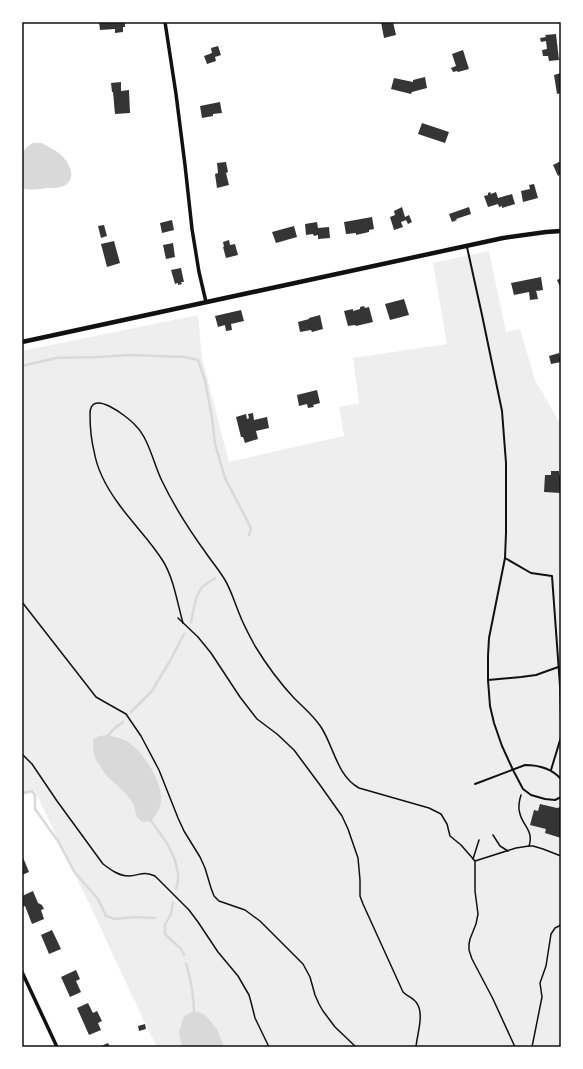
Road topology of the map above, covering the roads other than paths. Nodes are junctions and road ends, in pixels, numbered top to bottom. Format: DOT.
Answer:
graph roads {
  1 [pos="165,22"];
  2 [pos="561,231"];
  3 [pos="467,246"];
  4 [pos="206,302"];
  5 [pos="22,342"];
  6 [pos="505,558"];
  7 [pos="560,666"];
  8 [pos="488,680"];
  9 [pos="561,718"];
  10 [pos="561,737"];
  11 [pos="513,770"];
  12 [pos="551,770"];
  13 [pos="561,779"];
  14 [pos="475,784"];
  15 [pos="561,797"];
  16 [pos="22,972"];
  17 [pos="57,1047"];
  1 -- 4 [label="street"];
  2 -- 3 [label="street"];
  3 -- 4 [label="street"];
  3 -- 6 [label="lane"];
  4 -- 5 [label="street"];
  6 -- 7 [label="lane"];
  6 -- 8 [label="lane"];
  7 -- 8 [label="lane"];
  7 -- 9 [label="lane"];
  8 -- 11 [label="lane"];
  10 -- 12 [label="lane"];
  11 -- 12 [label="lane"];
  11 -- 14 [label="lane"];
  11 -- 15 [label="lane"];
  12 -- 13 [label="lane"];
  16 -- 17 [label="street"];
}
